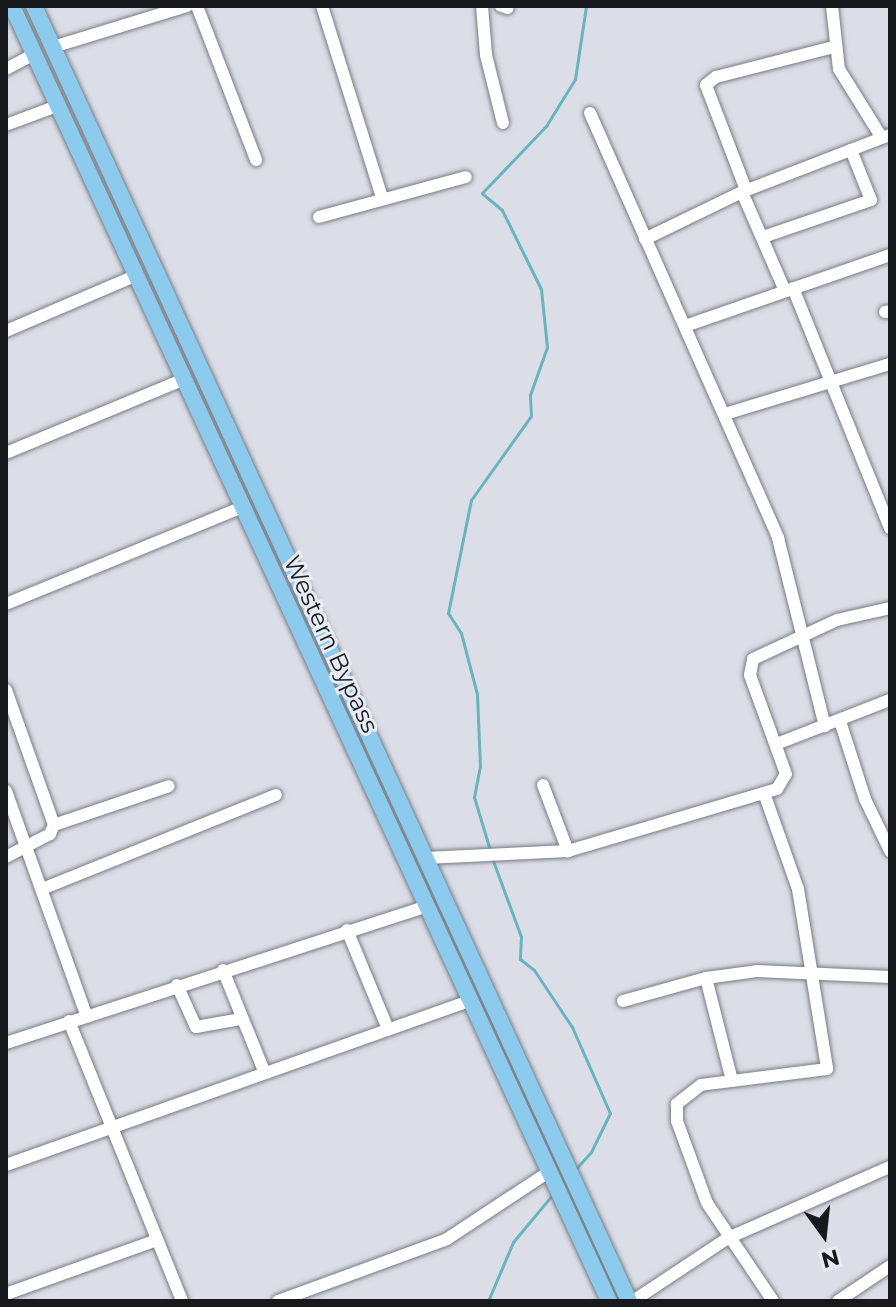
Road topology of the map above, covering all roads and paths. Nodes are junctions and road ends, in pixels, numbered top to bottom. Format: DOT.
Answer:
graph roads {
  1 [pos="12,6"];
  2 [pos="34,6"];
  3 [pos="187,6"];
  4 [pos="197,6"];
  5 [pos="322,6"];
  6 [pos="482,6"];
  7 [pos="832,6"];
  8 [pos="53,47"];
  9 [pos="834,47"];
  10 [pos="34,54"];
  11 [pos="6,69"];
  12 [pos="57,106"];
  13 [pos="590,113"];
  14 [pos="503,123"];
  15 [pos="6,125"];
  16 [pos="886,137"];
  17 [pos="851,150"];
  18 [pos="256,160"];
  19 [pos="466,177"];
  20 [pos="744,191"];
  21 [pos="382,198"];
  22 [pos="319,217"];
  23 [pos="763,237"];
  24 [pos="645,239"];
  25 [pos="890,255"];
  26 [pos="135,276"];
  27 [pos="789,289"];
  28 [pos="688,325"];
  29 [pos="6,331"];
  30 [pos="890,364"];
  31 [pos="832,378"];
  32 [pos="182,380"];
  33 [pos="725,414"];
  34 [pos="6,453"];
  35 [pos="242,507"];
  36 [pos="890,528"];
  37 [pos="6,604"];
  38 [pos="890,608"];
  39 [pos="801,635"];
  40 [pos="6,690"];
  41 [pos="890,701"];
  42 [pos="840,721"];
  43 [pos="825,726"];
  44 [pos="779,743"];
  45 [pos="543,785"];
  46 [pos="169,786"];
  47 [pos="6,791"];
  48 [pos="764,793"];
  49 [pos="276,795"];
  50 [pos="54,825"];
  51 [pos="27,849"];
  52 [pos="568,851"];
  53 [pos="890,851"];
  54 [pos="6,857"];
  55 [pos="426,858"];
  56 [pos="42,889"];
  57 [pos="425,907"];
  58 [pos="347,930"];
  59 [pos="223,970"];
  60 [pos="811,970"];
  61 [pos="890,977"];
  62 [pos="706,978"];
  63 [pos="177,985"];
  64 [pos="469,1001"];
  65 [pos="623,1001"];
  66 [pos="86,1015"];
  67 [pos="241,1019"];
  68 [pos="69,1021"];
  69 [pos="388,1029"];
  70 [pos="6,1043"];
  71 [pos="264,1071"];
  72 [pos="732,1081"];
  73 [pos="111,1131"];
  74 [pos="6,1165"];
  75 [pos="890,1167"];
  76 [pos="549,1178"];
  77 [pos="728,1238"];
  78 [pos="157,1240"];
  79 [pos="890,1266"];
  80 [pos="6,1294"];
  81 [pos="182,1301"];
  82 [pos="278,1301"];
  83 [pos="609,1301"];
  84 [pos="631,1301"];
  85 [pos="773,1301"];
  86 [pos="838,1301"];
  1 -- 10 [label="main road, Western Bypass"];
  2 -- 8 [label="main road, Western Bypass"];
  3 -- 8 [label="street"];
  4 -- 18 [label="street"];
  5 -- 21 [label="street"];
  6 -- 14 [label="street"];
  7 -- 9 [label="street"];
  8 -- 55 [label="main road, Western Bypass"];
  9 -- 16 [label="street"];
  9 -- 20 [label="street"];
  10 -- 11 [label="street"];
  10 -- 12 [label="main road, Western Bypass"];
  12 -- 15 [label="street"];
  12 -- 26 [label="main road, Western Bypass"];
  13 -- 24 [label="street"];
  16 -- 17 [label="street"];
  17 -- 20 [label="street"];
  17 -- 23 [label="street"];
  19 -- 21 [label="street"];
  20 -- 23 [label="street"];
  20 -- 24 [label="street"];
  21 -- 22 [label="street"];
  23 -- 27 [label="street"];
  24 -- 28 [label="street"];
  25 -- 27 [label="street"];
  26 -- 29 [label="street"];
  26 -- 32 [label="main road, Western Bypass"];
  27 -- 28 [label="street"];
  27 -- 31 [label="street"];
  28 -- 33 [label="street"];
  30 -- 31 [label="street"];
  31 -- 33 [label="street"];
  31 -- 36 [label="street"];
  32 -- 34 [label="street"];
  32 -- 35 [label="main road, Western Bypass"];
  33 -- 39 [label="street"];
  35 -- 37 [label="street"];
  35 -- 57 [label="main road, Western Bypass"];
  38 -- 39 [label="street"];
  39 -- 43 [label="street"];
  39 -- 44 [label="street"];
  40 -- 50 [label="street"];
  41 -- 42 [label="street"];
  42 -- 43 [label="street"];
  42 -- 53 [label="street"];
  43 -- 44 [label="street"];
  44 -- 48 [label="street"];
  45 -- 52 [label="street"];
  46 -- 50 [label="street"];
  47 -- 51 [label="street"];
  48 -- 52 [label="street"];
  48 -- 60 [label="street"];
  49 -- 56 [label="street"];
  50 -- 51 [label="street"];
  51 -- 54 [label="street"];
  51 -- 56 [label="street"];
  52 -- 55 [label="street"];
  55 -- 84 [label="main road, Western Bypass"];
  56 -- 66 [label="street"];
  57 -- 58 [label="street"];
  57 -- 64 [label="main road, Western Bypass"];
  58 -- 59 [label="street"];
  58 -- 69 [label="street"];
  59 -- 63 [label="street"];
  59 -- 67 [label="street"];
  60 -- 61 [label="street"];
  60 -- 62 [label="street"];
  60 -- 72 [label="street"];
  62 -- 65 [label="street"];
  62 -- 72 [label="street"];
  63 -- 66 [label="street"];
  63 -- 67 [label="street"];
  64 -- 69 [label="street"];
  64 -- 76 [label="main road, Western Bypass"];
  66 -- 68 [label="street"];
  67 -- 71 [label="street"];
  68 -- 70 [label="street"];
  68 -- 73 [label="street"];
  69 -- 71 [label="street"];
  71 -- 73 [label="street"];
  72 -- 77 [label="street"];
  73 -- 74 [label="street"];
  73 -- 78 [label="street"];
  75 -- 77 [label="street"];
  76 -- 82 [label="street"];
  76 -- 83 [label="main road, Western Bypass"];
  77 -- 84 [label="street"];
  77 -- 85 [label="street"];
  78 -- 80 [label="street"];
  78 -- 81 [label="street"];
  79 -- 86 [label="street"];
}
